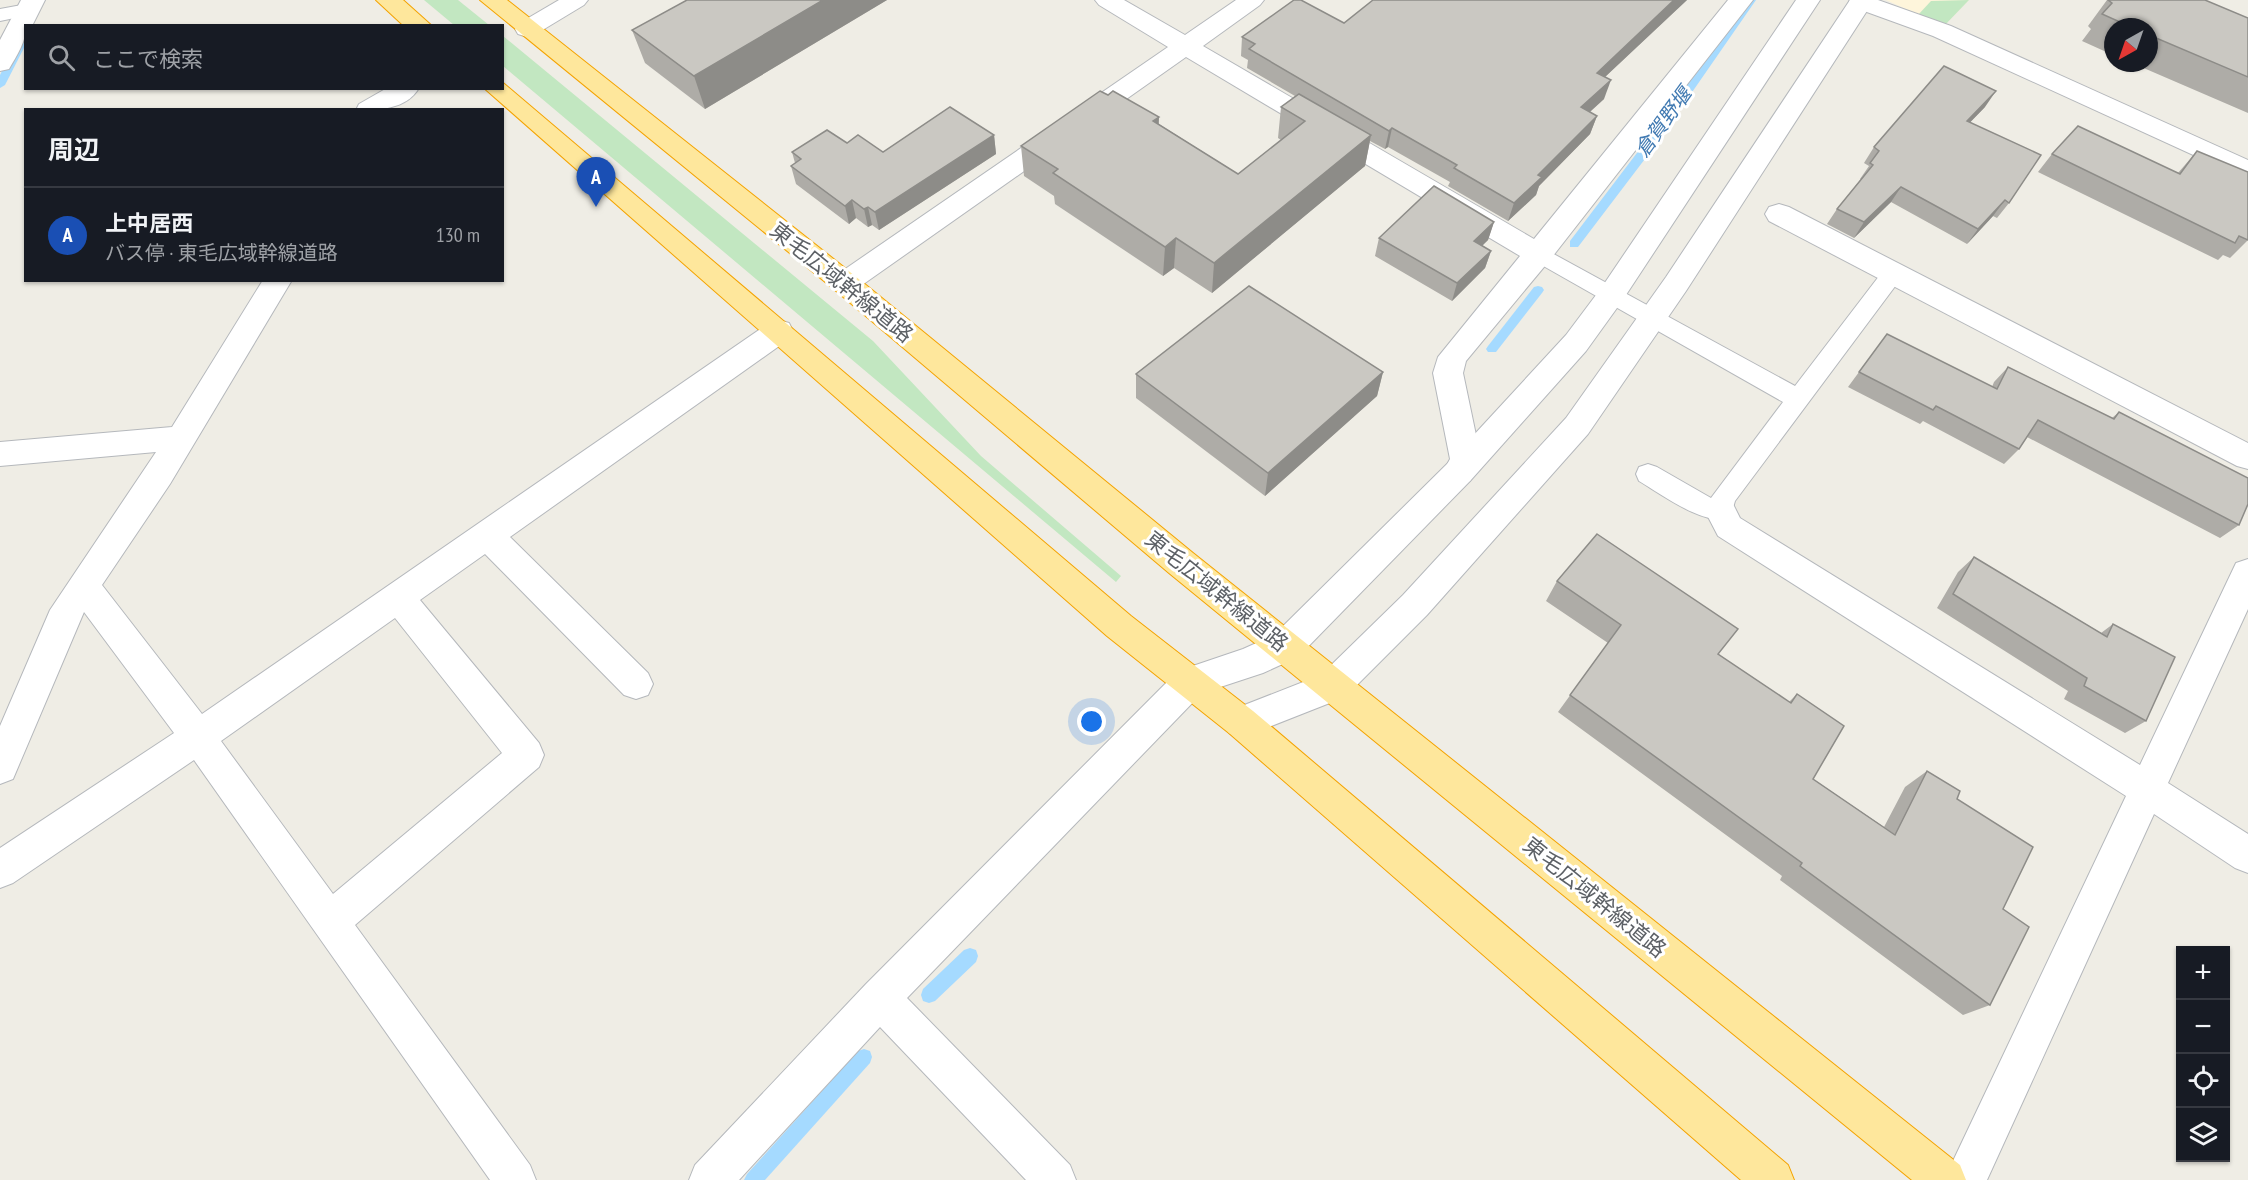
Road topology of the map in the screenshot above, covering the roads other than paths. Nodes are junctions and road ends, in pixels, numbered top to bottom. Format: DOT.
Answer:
graph roads {
  1 [pos="388,0"];
  2 [pos="492,0"];
  3 [pos="576,0"];
  4 [pos="1107,0"];
  5 [pos="1252,0"];
  6 [pos="1741,0"];
  7 [pos="1808,0"];
  8 [pos="1861,1"];
  9 [pos="30,5"];
  10 [pos="0,15"];
  11 [pos="418,24"];
  12 [pos="526,29"];
  13 [pos="1185,46"];
  14 [pos="0,63"];
  15 [pos="403,90"];
  16 [pos="498,90"];
  17 [pos="372,108"];
  18 [pos="2248,171"];
  19 [pos="1779,214"];
  20 [pos="1539,254"];
  21 [pos="1894,273"];
  22 [pos="277,282"];
  23 [pos="845,283"];
  24 [pos="1612,294"];
  25 [pos="1653,318"];
  26 [pos="778,331"];
  27 [pos="1798,399"];
  28 [pos="182,438"];
  29 [pos="0,454"];
  30 [pos="2248,457"];
  31 [pos="1459,472"];
  32 [pos="1648,474"];
  33 [pos="1721,512"];
  34 [pos="487,535"];
  35 [pos="2248,573"];
  36 [pos="84,587"];
  37 [pos="398,597"];
  38 [pos="1286,646"];
  39 [pos="1190,682"];
  40 [pos="636,684"];
  41 [pos="1333,686"];
  42 [pos="1241,722"];
  43 [pos="198,737"];
  44 [pos="0,767"];
  45 [pos="2148,791"];
  46 [pos="2248,855"];
  47 [pos="0,870"];
  48 [pos="330,922"];
  49 [pos="880,998"];
  50 [pos="515,1180"];
  51 [pos="710,1180"];
  52 [pos="1055,1180"];
  53 [pos="1773,1180"];
  54 [pos="1945,1180"];
  55 [pos="1965,1180"];
  1 -- 11 [label="highway"];
  2 -- 12 [label="highway, 東毛広域幹線道路"];
  3 -- 12 [label="street"];
  4 -- 13 [label="street"];
  5 -- 13 [label="street"];
  6 -- 20 [label="street"];
  7 -- 24 [label="street"];
  8 -- 18 [label="street"];
  8 -- 25 [label="street"];
  9 -- 10 [label="lane"];
  9 -- 14 [label="street"];
  12 -- 23 [label="highway, 東毛広域幹線道路"];
  13 -- 20 [label="street"];
  13 -- 23 [label="street"];
  15 -- 17 [label="street"];
  16 -- 26 [label="highway"];
  19 -- 21 [label="street"];
  20 -- 24 [label="lane"];
  20 -- 31 [label="street"];
  21 -- 27 [label="lane"];
  21 -- 30 [label="street"];
  22 -- 28 [label="street"];
  23 -- 38 [label="highway, 東毛広域幹線道路"];
  24 -- 25 [label="lane"];
  24 -- 31 [label="street"];
  25 -- 27 [label="lane"];
  25 -- 41 [label="street"];
  26 -- 34 [label="street"];
  26 -- 39 [label="highway"];
  27 -- 33 [label="lane"];
  28 -- 29 [label="street"];
  28 -- 36 [label="street"];
  31 -- 38 [label="street"];
  32 -- 33 [label="lane"];
  33 -- 45 [label="street"];
  34 -- 37 [label="street"];
  34 -- 40 [label="street"];
  35 -- 45 [label="street"];
  36 -- 43 [label="street"];
  36 -- 44 [label="street"];
  37 -- 43 [label="street"];
  37 -- 48 [label="street"];
  38 -- 39 [label="street"];
  38 -- 41 [label="highway, 東毛広域幹線道路"];
  39 -- 42 [label="highway"];
  39 -- 49 [label="street"];
  41 -- 42 [label="street"];
  41 -- 54 [label="highway, 東毛広域幹線道路"];
  42 -- 53 [label="highway"];
  43 -- 47 [label="street"];
  43 -- 48 [label="street"];
  45 -- 46 [label="street"];
  45 -- 55 [label="street"];
  48 -- 50 [label="street"];
  49 -- 51 [label="street"];
  49 -- 52 [label="street"];
}
